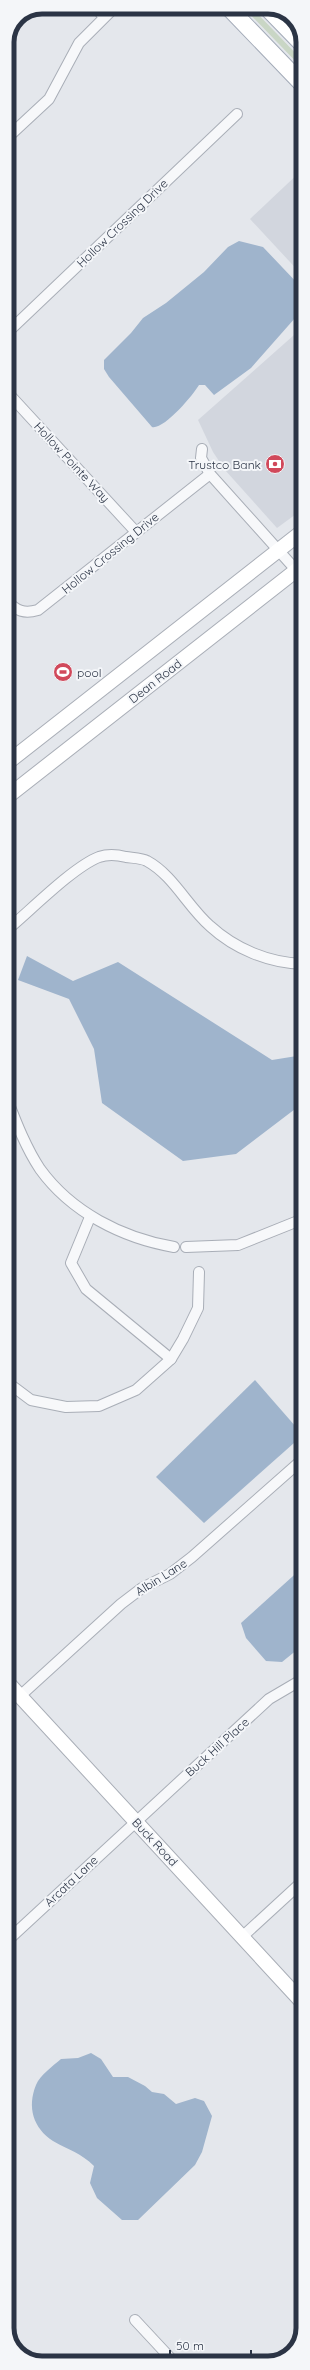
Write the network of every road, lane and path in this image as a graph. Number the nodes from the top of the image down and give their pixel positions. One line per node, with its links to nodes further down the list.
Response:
1 (101, 14): 5 (street)
2 (107, 14): 5 (street)
3 (235, 14): 7 (main road)
4 (273, 14): 6 (main road)
5 (104, 17): 9 (street)
6 (295, 37)
7 (296, 78)
8 (237, 114): 10 (street, Hollow Crossing Drive)
9 (14, 132)
10 (14, 326)
11 (14, 400): 14 (street, Hollow Pointe Way)
12 (202, 449): 13 (street)
13 (210, 474): 14 (street, Hollow Crossing Drive); 16 (street)
14 (136, 532): 19 (street, Hollow Crossing Drive)
15 (296, 537): 16 (main road)
16 (278, 551): 17 (street); 20 (main road)
17 (296, 566)
18 (296, 570): 21 (main road, Dean Road)
19 (14, 608)
20 (14, 758)
21 (14, 792)
22 (14, 924): 23 (street)
23 (296, 964)
24 (14, 1129): 25 (street)
25 (90, 1217): 27 (street); 30 (street)
26 (296, 1222): 28 (street)
27 (174, 1247)
28 (186, 1247)
29 (199, 1272): 30 (street)
30 (171, 1359): 31 (street)
31 (14, 1387)
32 (296, 1465): 35 (street, Albin Lane)
33 (296, 1683): 36 (street, Buck Hill Place)
34 (14, 1690): 35 (main road, Buck Road)
35 (20, 1696): 36 (main road, Buck Road)
36 (136, 1821): 38 (street, Arcata Lane); 39 (main road, Buck Road)
37 (296, 1887): 39 (street)
38 (14, 1934)
39 (242, 1937): 40 (main road, Buck Road)
40 (296, 1995)
41 (135, 2320): 42 (street)
42 (168, 2356)

